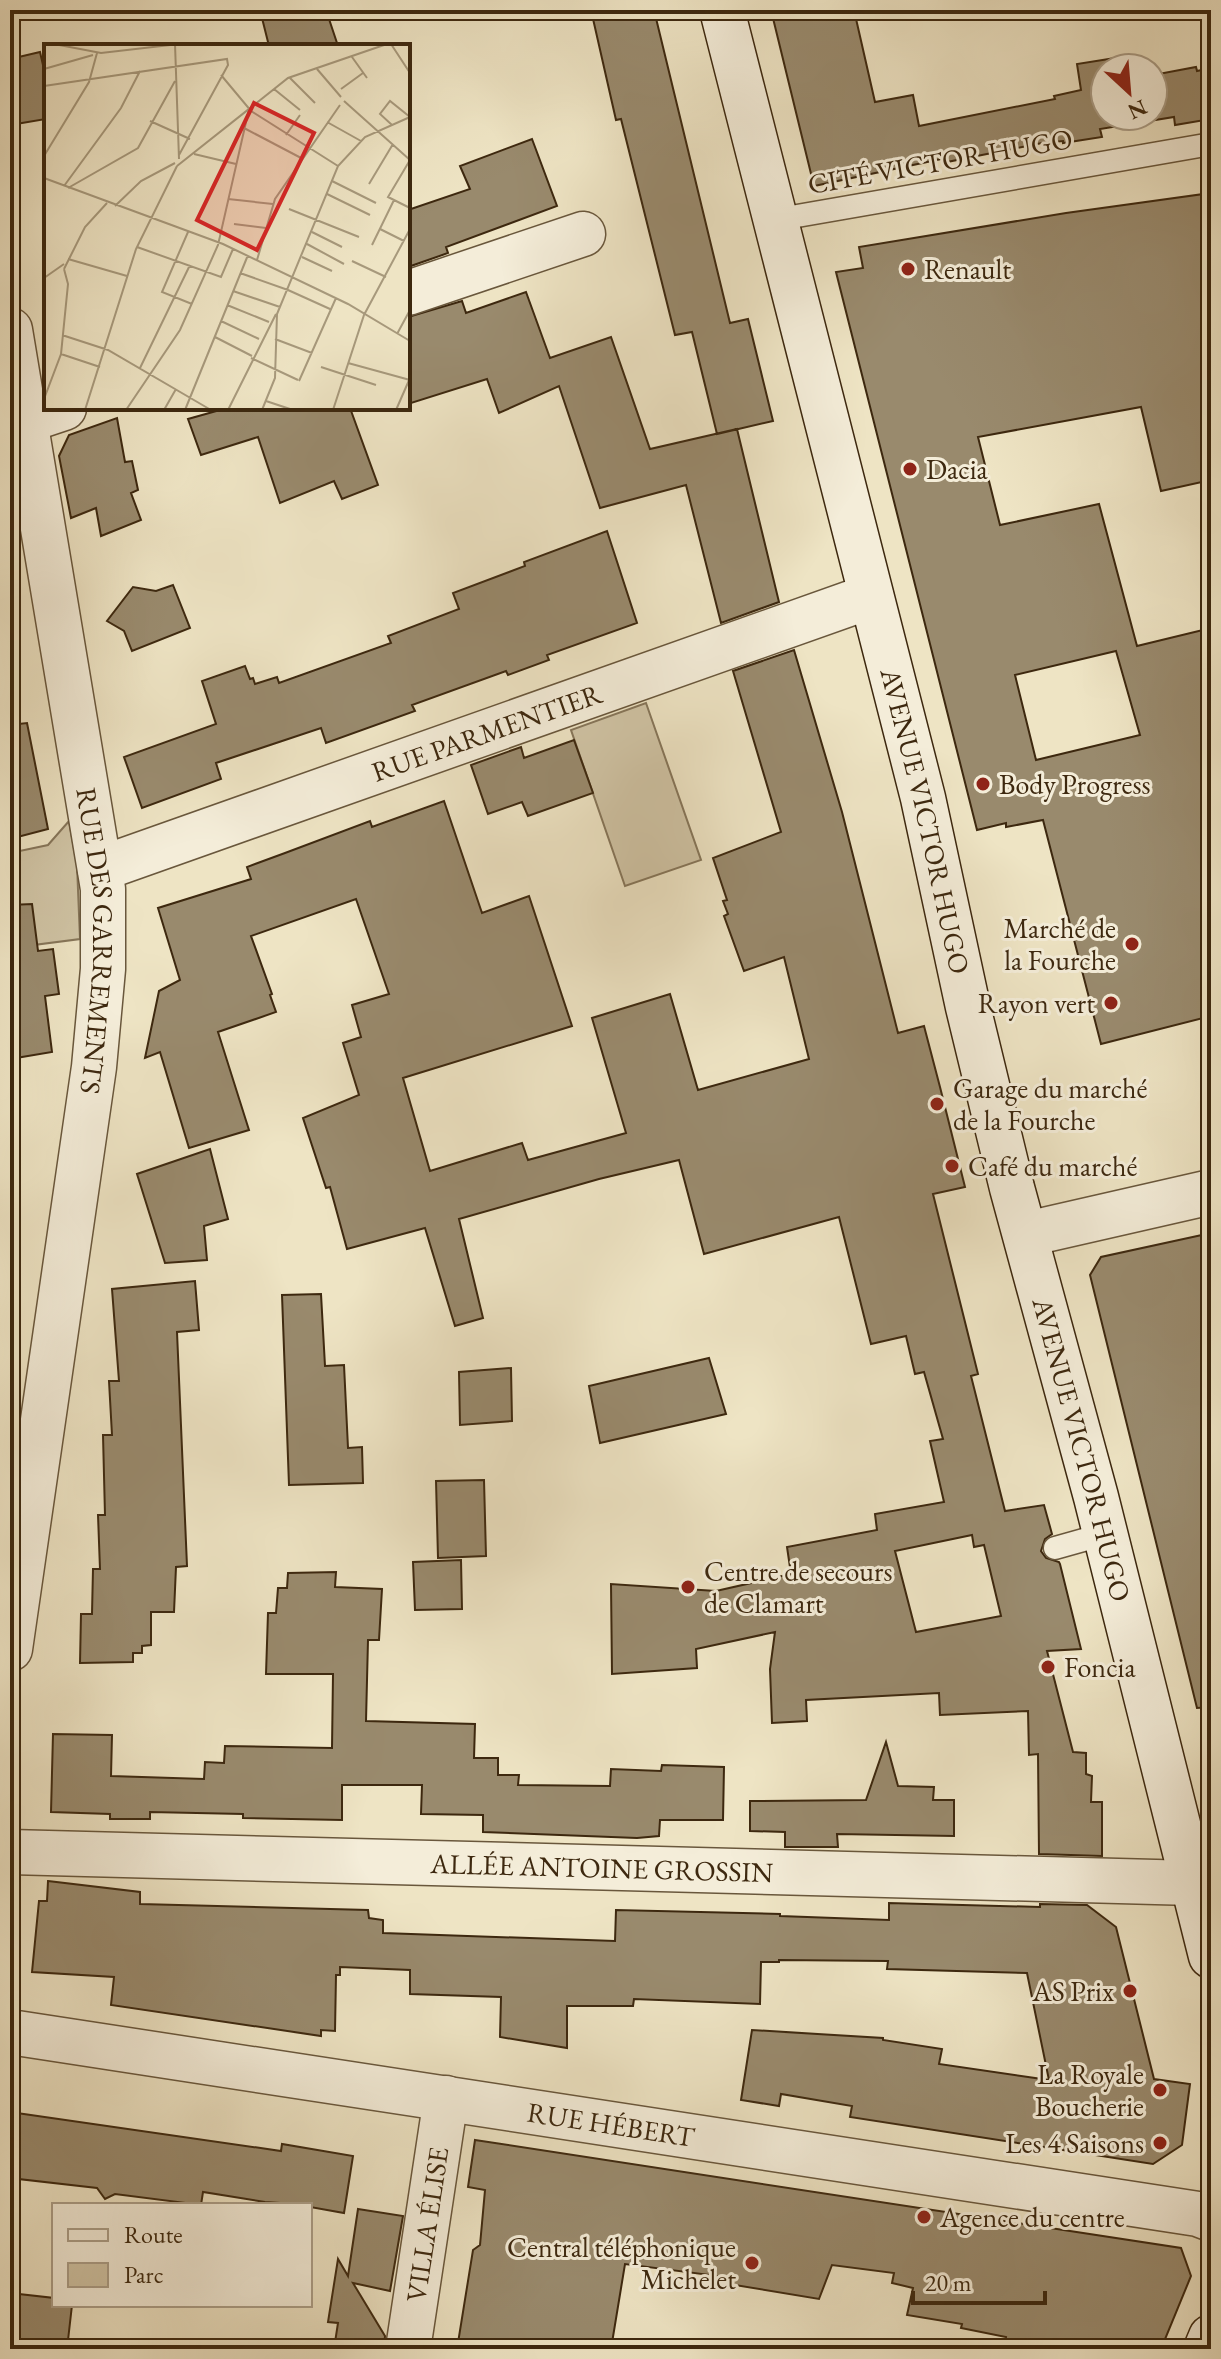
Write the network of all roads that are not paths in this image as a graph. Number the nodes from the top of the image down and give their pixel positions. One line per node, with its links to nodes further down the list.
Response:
1 (722, 10): 3 (street, AVENUE VICTOR HUGO)
2 (1211, 144): 3 (lane, CITÉ VICTOR HUGO)
3 (774, 220): 8 (street, AVENUE VICTOR HUGO)
4 (583, 234): 5 (street)
5 (410, 292)
6 (10, 330): 7 (street, RUE DES GARREMENTS)
7 (45, 415): 9 (street, RUE DES GARREMENTS)
8 (871, 596): 9 (street, RUE PARMENTIER); 11 (street, AVENUE VICTOR HUGO)
9 (100, 869): 14 (street, RUE DES GARREMENTS)
10 (1211, 1192): 11 (street)
11 (1027, 1234): 12 (street, AVENUE VICTOR HUGO)
12 (1105, 1534): 13 (lane); 16 (street, AVENUE VICTOR HUGO)
13 (1055, 1548)
14 (10, 1649)
15 (10, 1852): 16 (street, ALLÉE ANTOINE GROSSIN)
16 (1193, 1883): 17 (street, AVENUE VICTOR HUGO)
17 (1211, 1956)
18 (10, 2032): 19 (street, RUE HÉBERT)
19 (446, 2098): 20 (street, RUE HÉBERT); 22 (street, VILLA ÉLISE)
20 (1211, 2219)
21 (1211, 2337): 23 (street)
22 (408, 2349)
23 (1206, 2349)

